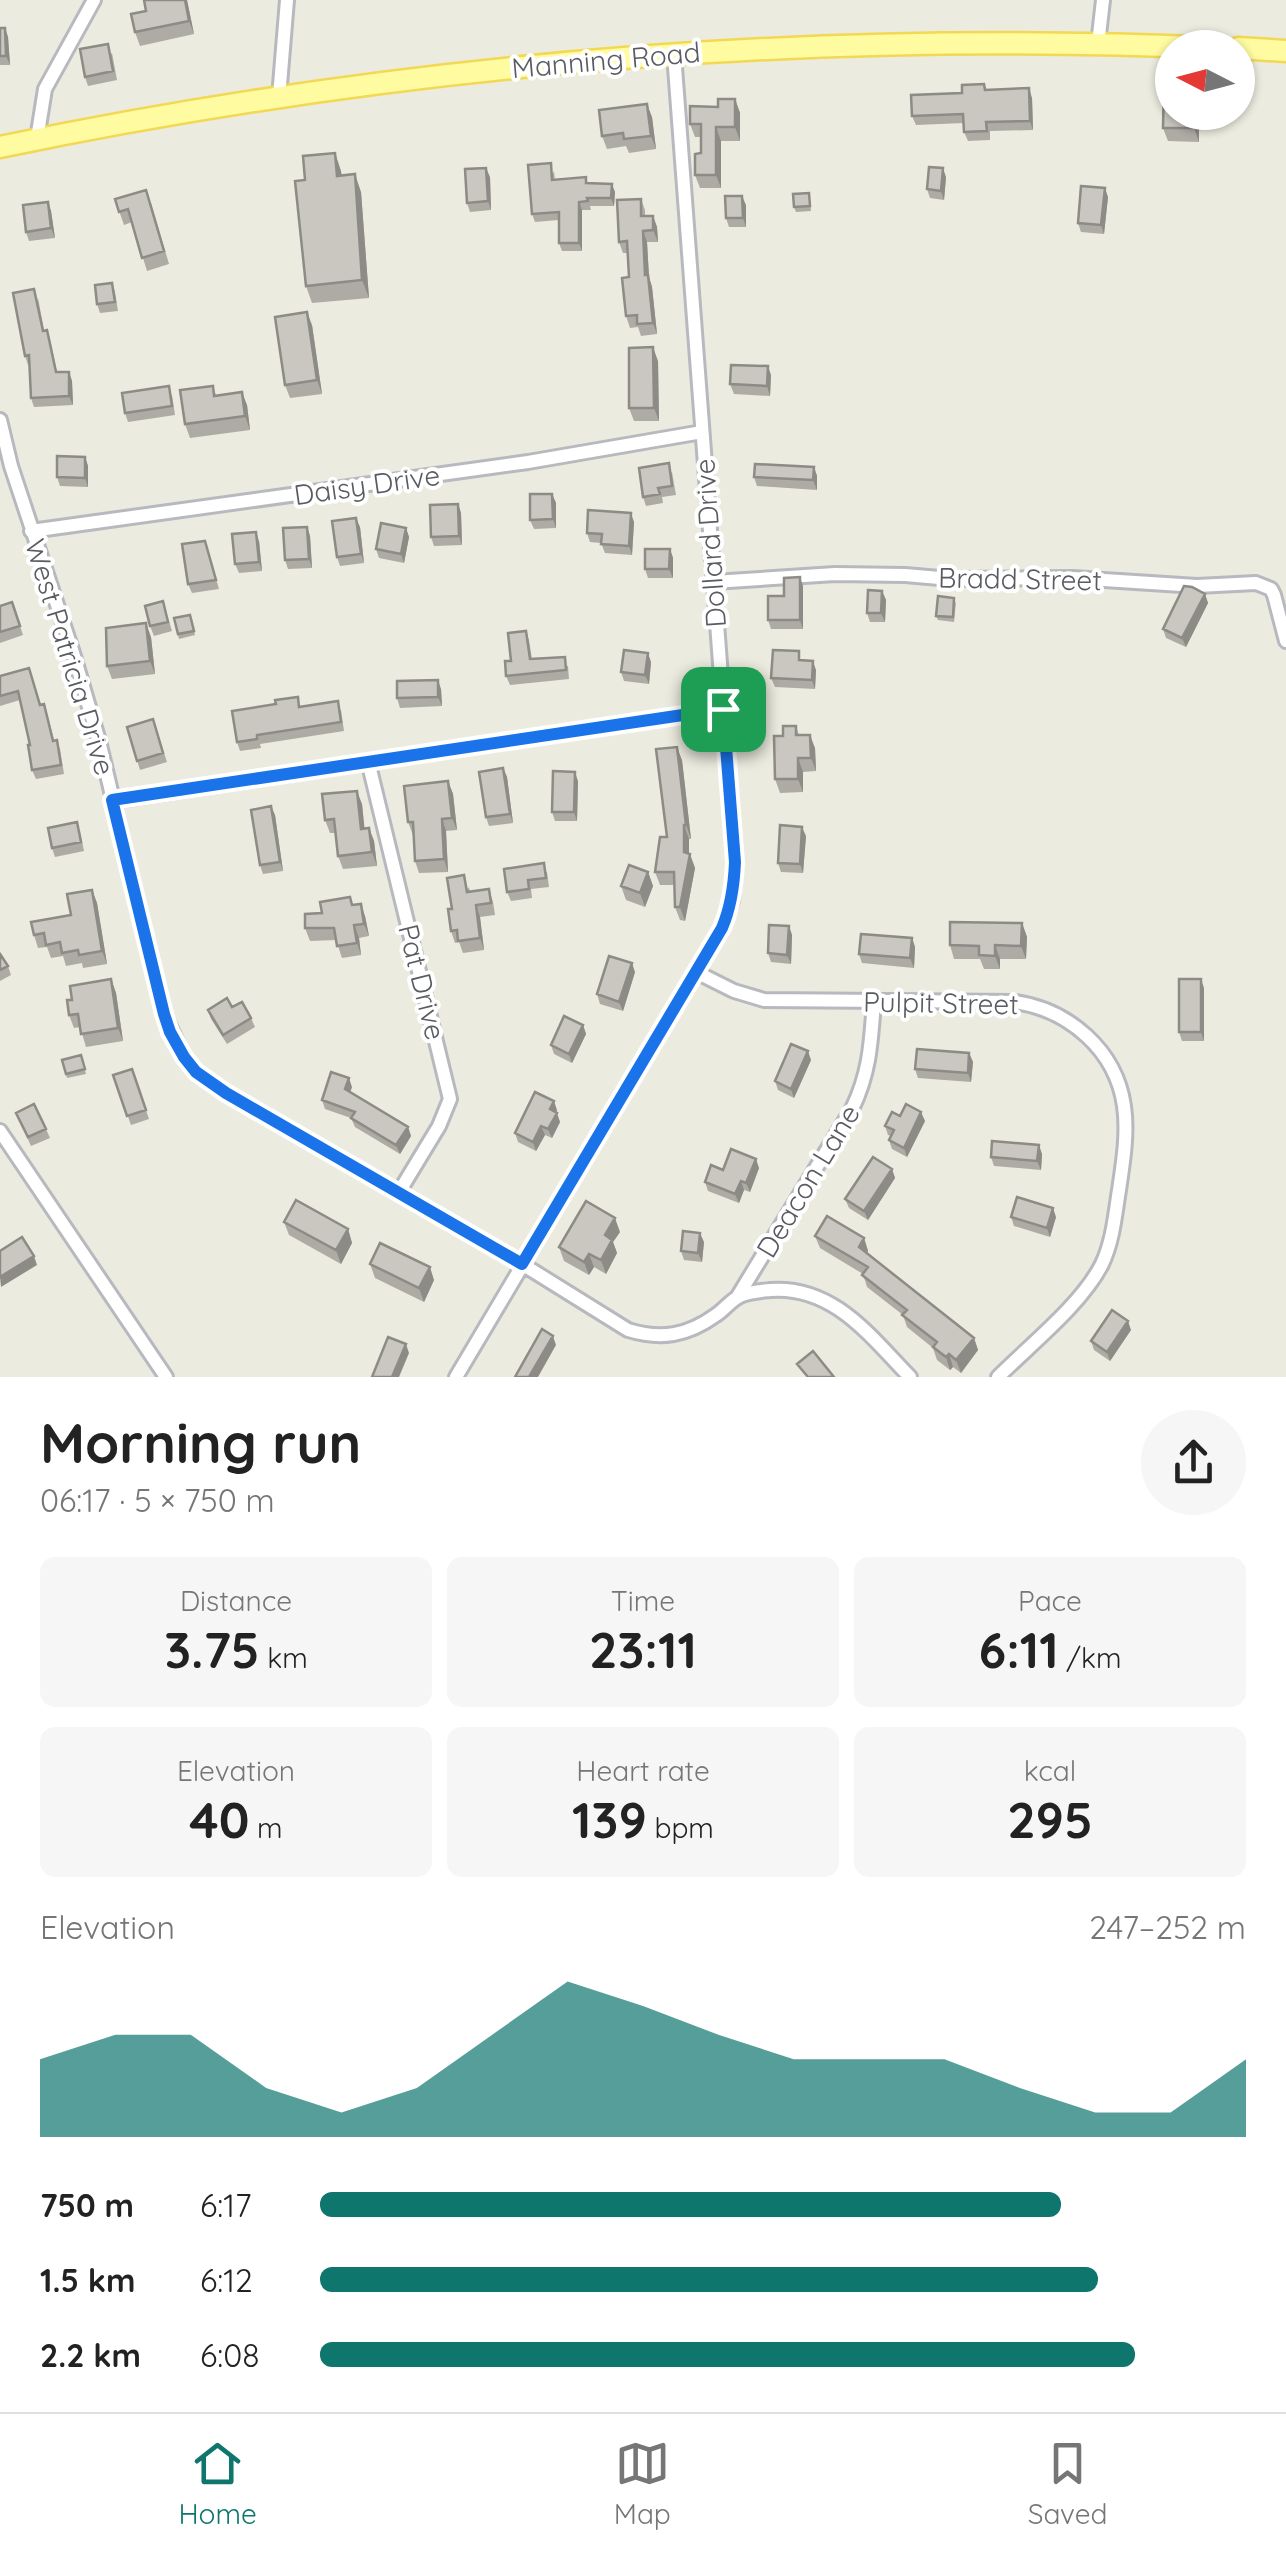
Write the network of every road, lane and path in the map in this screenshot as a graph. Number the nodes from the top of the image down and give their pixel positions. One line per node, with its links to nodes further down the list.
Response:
1 (94, 0): 10 (street)
2 (287, 0): 9 (street)
3 (1103, 0): 4 (street)
4 (1098, 44): 5 (main road, Manning Road); 8 (main road, Manning Road)
5 (1155, 46)
6 (1255, 49): 7 (main road)
7 (1286, 51)
8 (674, 54): 9 (main road, Manning Road); 13 (street, Dollard Drive)
9 (279, 97): 10 (main road, Manning Road)
10 (37, 140): 11 (main road, Manning Road)
11 (0, 147)
12 (0, 420): 14 (street, West Patricia Drive)
13 (702, 432): 14 (street, Daisy Drive); 15 (street, Dollard Drive)
14 (31, 531): 19 (street, West Patricia Drive)
15 (713, 582): 16 (street, Bradd Street); 17 (street, Dollard Drive)
16 (1286, 641)
17 (723, 709): 18 (street); 20 (street, Dollard Drive)
18 (368, 761): 19 (street); 23 (street, Pat Drive)
19 (112, 800): 23 (street, West Patricia Drive)
20 (696, 972): 21 (street, Pulpit Street); 24 (street, Dollard Drive)
21 (874, 1002): 25 (street, Deacon Lane); 29 (street, Pulpit Street)
22 (0, 1131): 26 (street)
23 (399, 1192): 24 (street, West Patricia Drive)
24 (522, 1264): 25 (street, West Patricia Drive); 27 (street, Dollard Drive)
25 (738, 1296): 28 (street, West Patricia Drive)
26 (166, 1377)
27 (456, 1377)
28 (910, 1377)
29 (998, 1377)

